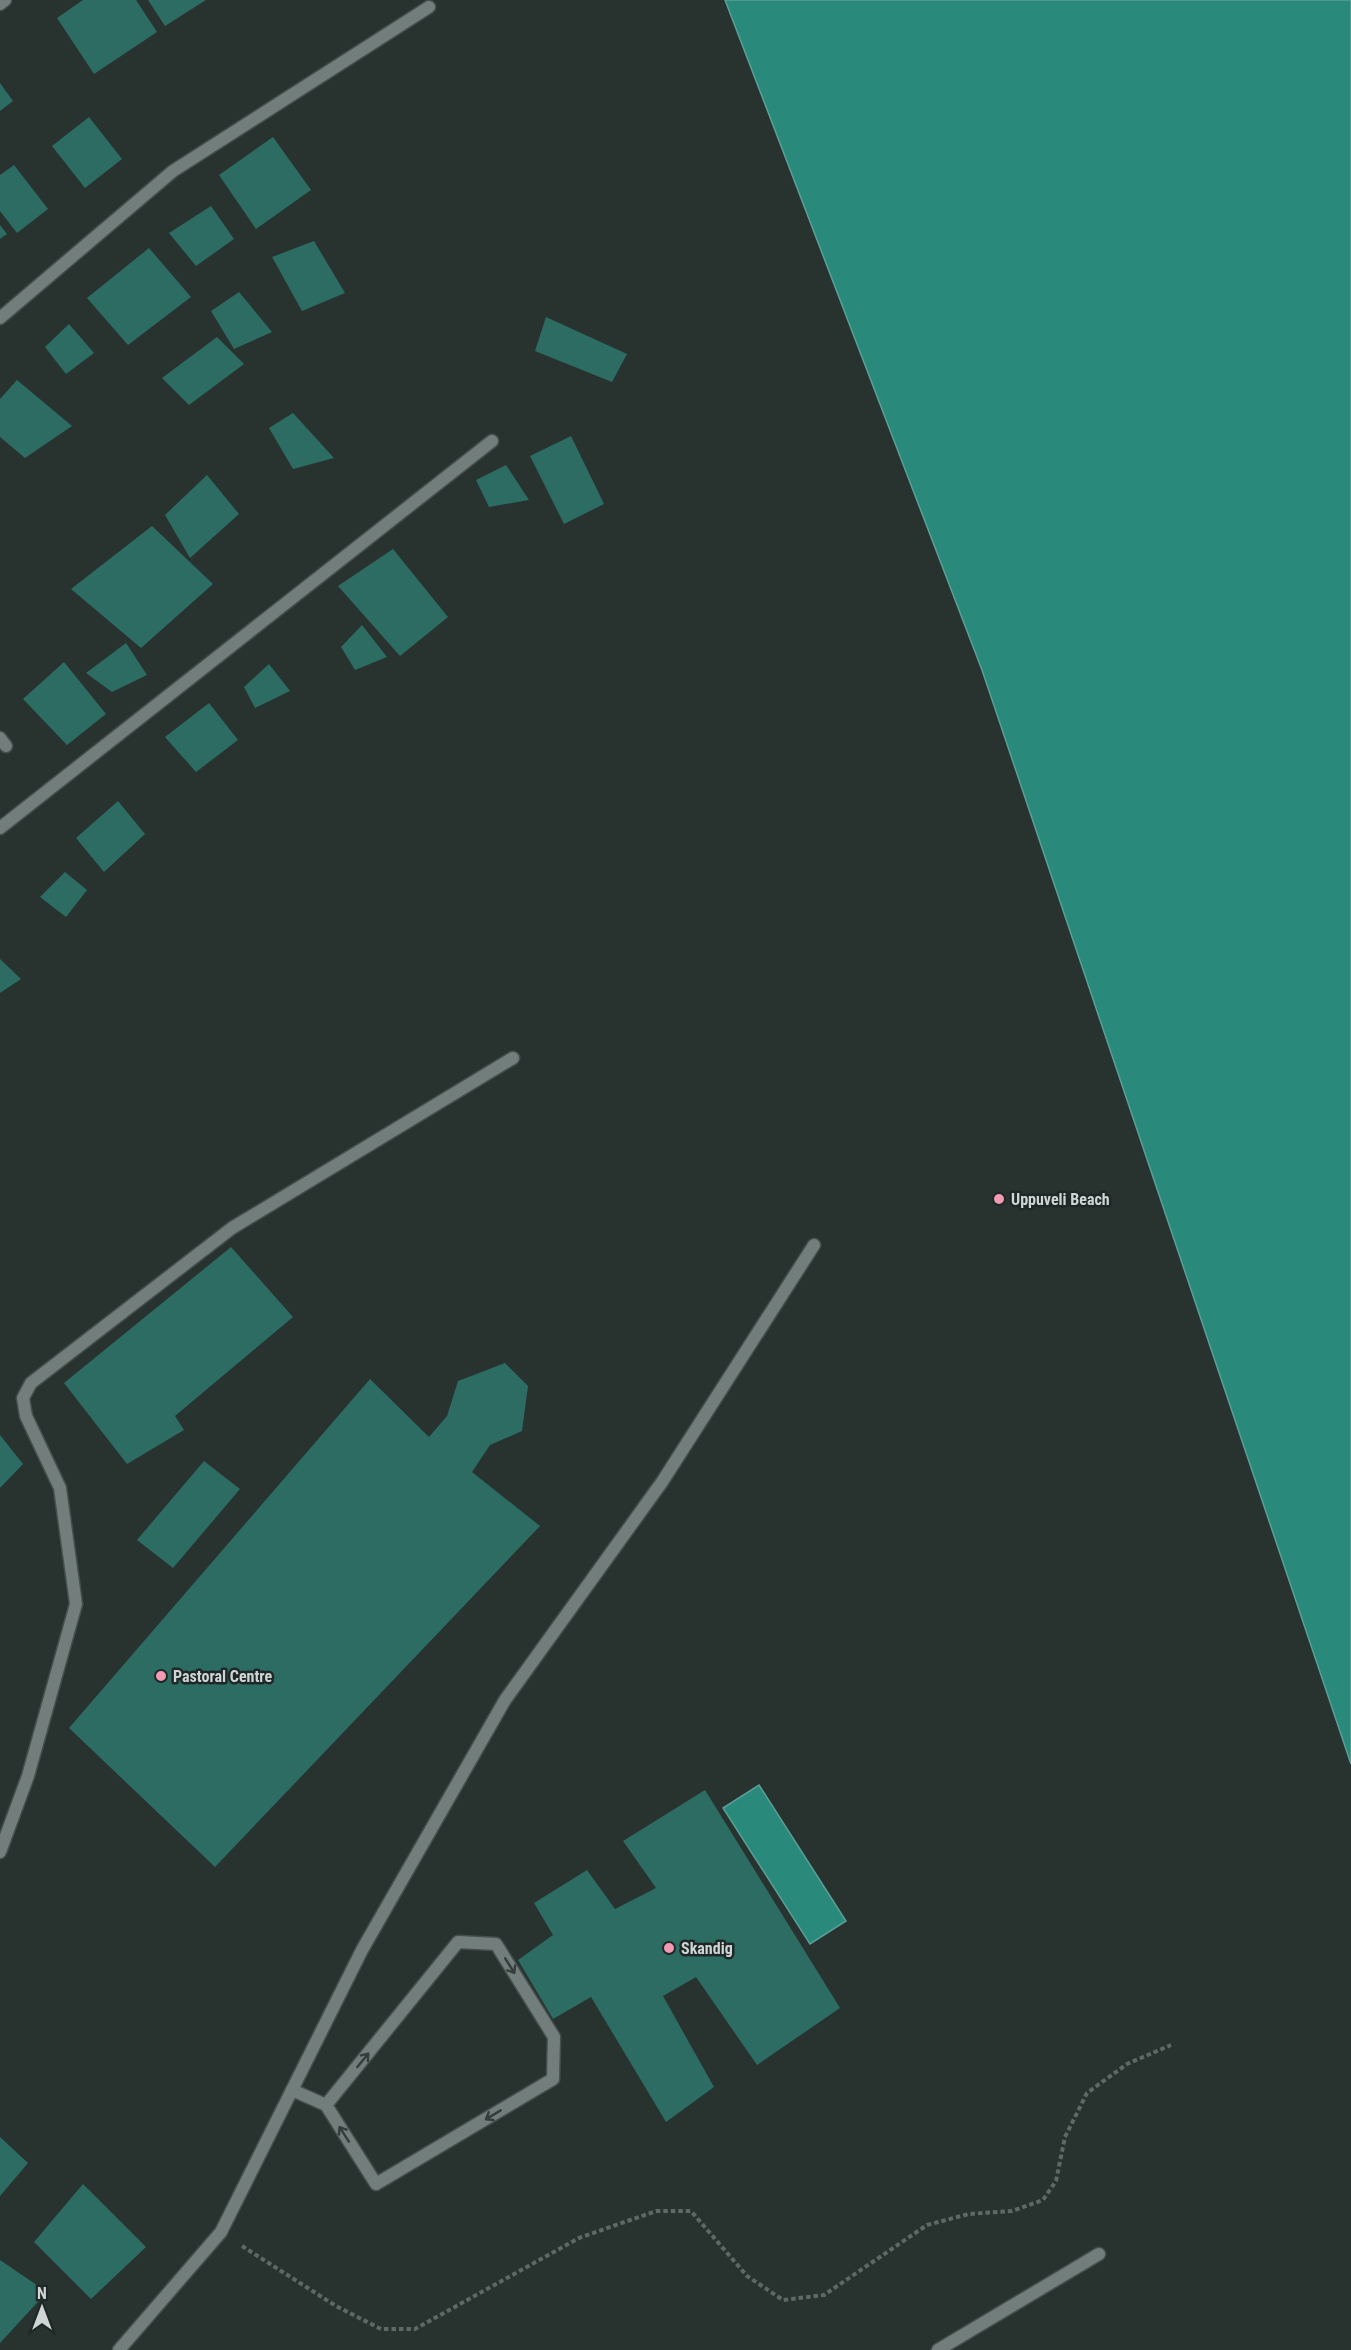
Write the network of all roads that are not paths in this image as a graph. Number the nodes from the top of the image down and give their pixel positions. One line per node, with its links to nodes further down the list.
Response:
1 (5, 0): 2 (street)
2 (0, 4)
3 (429, 7): 4 (street)
4 (0, 318)
5 (492, 441): 6 (street)
6 (0, 828)
7 (513, 1058): 9 (street)
8 (814, 1245): 10 (street)
9 (0, 1852)
10 (292, 2090): 11 (street); 13 (street)
11 (326, 2105): 11 (street, one-way to 11)
12 (1099, 2254): 14 (street)
13 (118, 2350)
14 (938, 2350)

